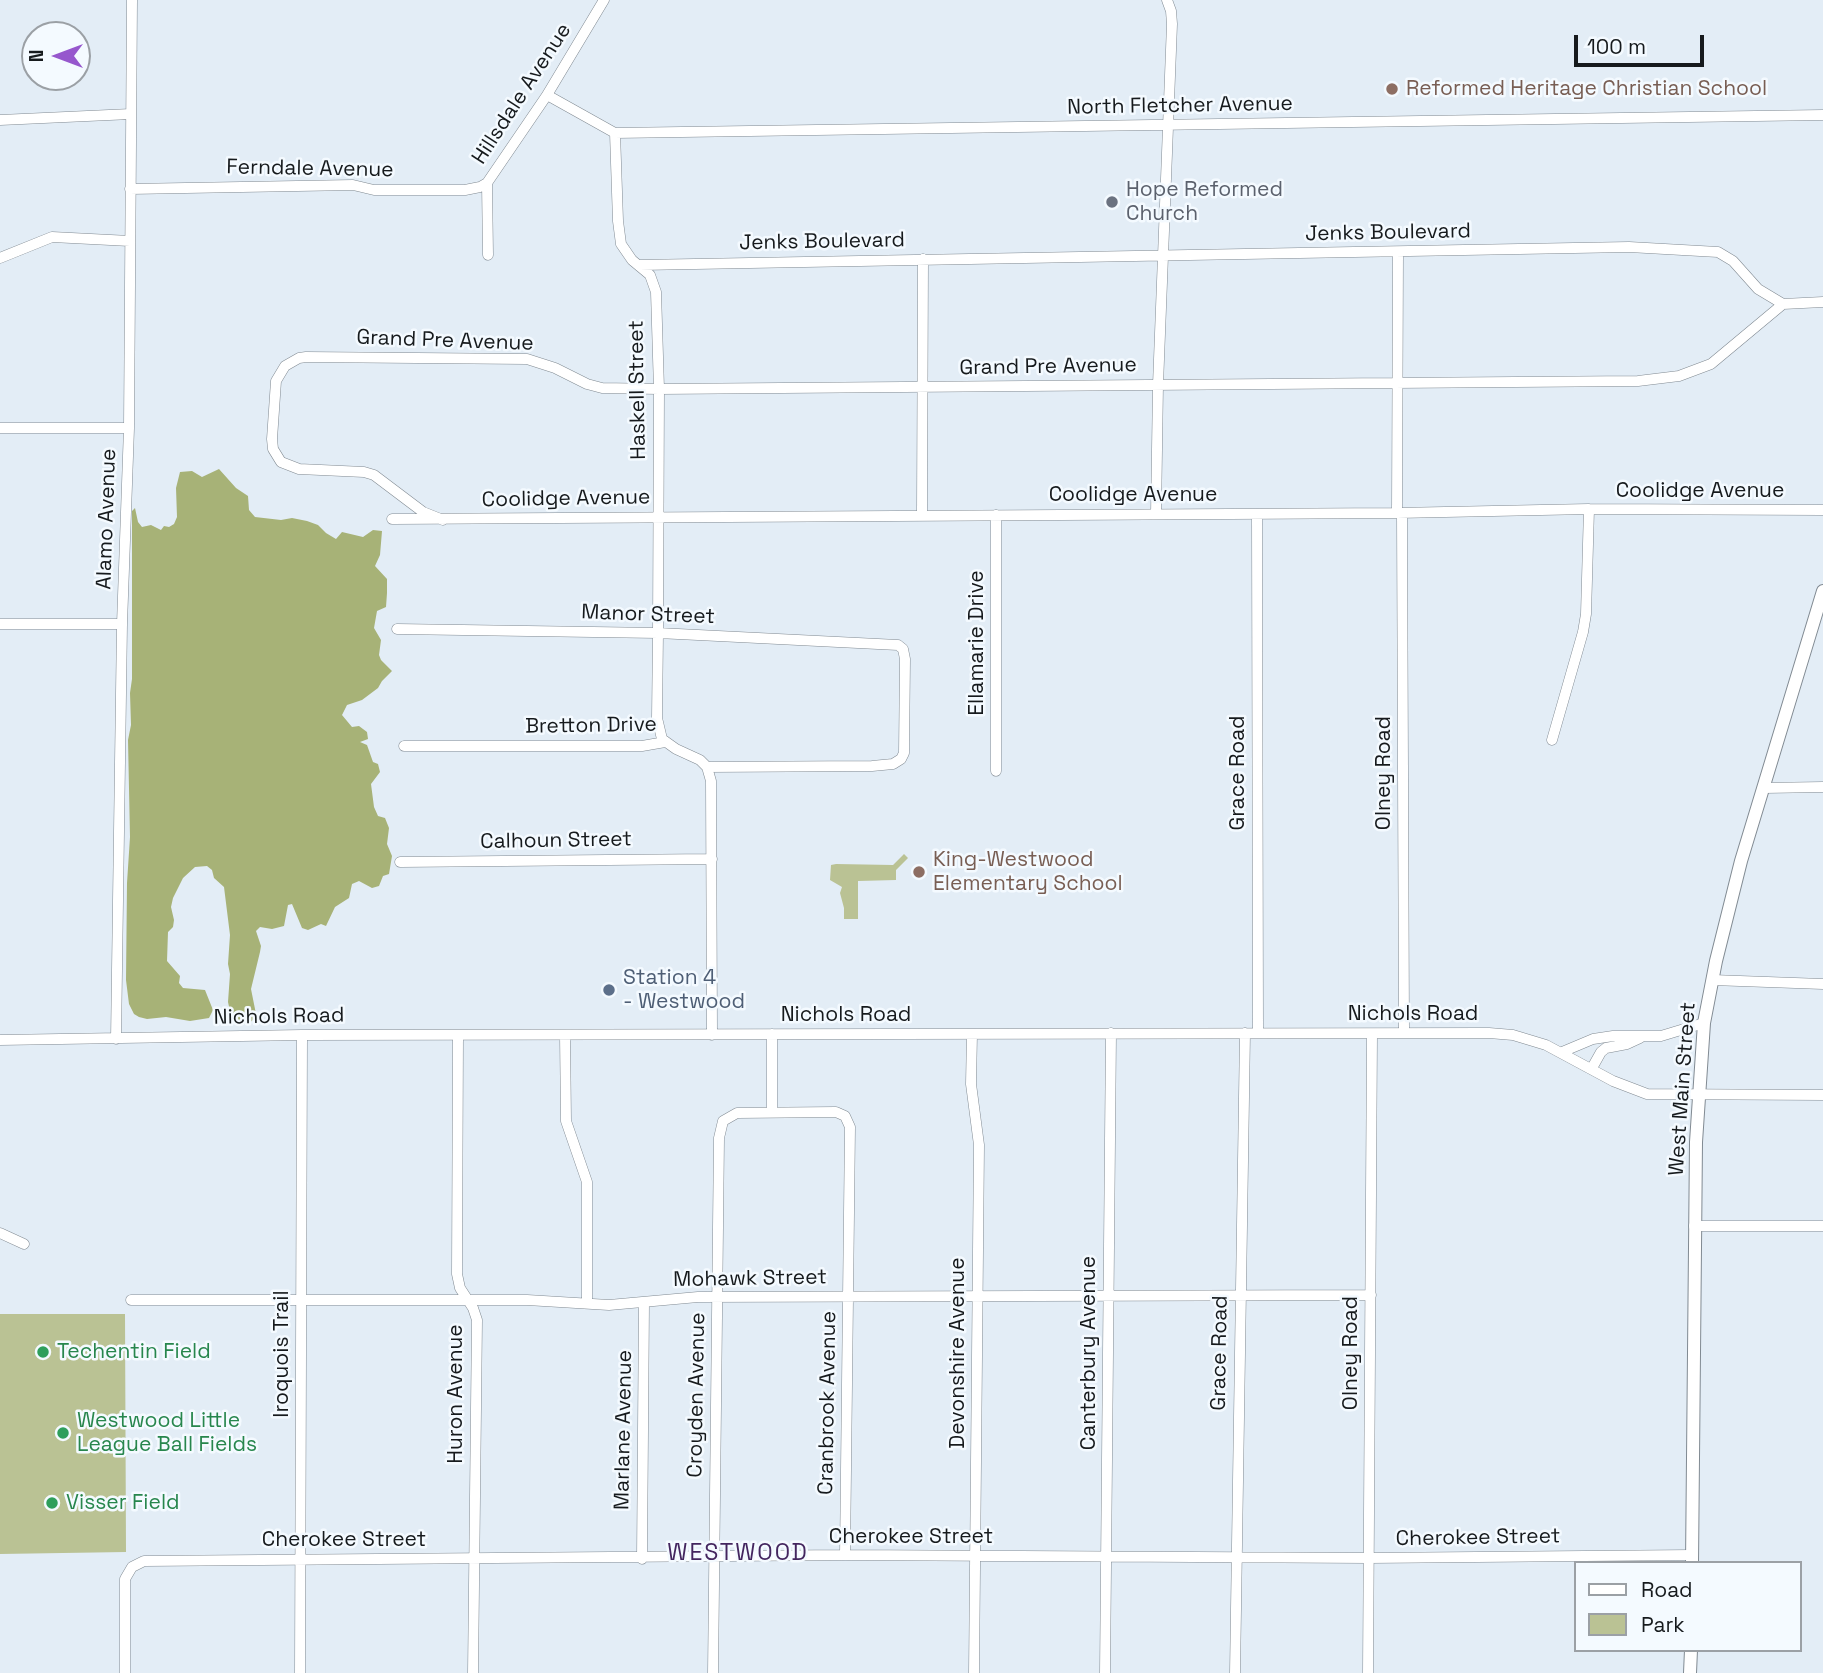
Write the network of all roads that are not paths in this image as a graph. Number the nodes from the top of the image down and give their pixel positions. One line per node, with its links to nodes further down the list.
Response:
1 (132, 0): 5 (street, Alamo Avenue)
2 (604, 0): 4 (street, Hillsdale Avenue)
3 (1167, 0): 8 (street)
4 (547, 95): 9 (street, North Fletcher Avenue); 10 (street, Hillsdale Avenue)
5 (131, 114): 7 (street); 11 (street, Alamo Avenue)
6 (1823, 115): 8 (street, North Fletcher Avenue)
7 (0, 120)
8 (1168, 126): 9 (street, North Fletcher Avenue); 15 (street)
9 (615, 133): 18 (street, Haskell Street)
10 (487, 183): 11 (street, Ferndale Avenue); 14 (street, Hillsdale Avenue)
11 (130, 188): 12 (street, Alamo Avenue)
12 (130, 241): 16 (street); 26 (street, Alamo Avenue)
13 (1398, 252): 15 (street, Jenks Boulevard); 20 (street, Jenks Boulevard); 21 (street, Olney Road)
14 (488, 255)
15 (1163, 257): 17 (street, Jenks Boulevard); 22 (street)
16 (0, 258)
17 (923, 259): 18 (street, Jenks Boulevard); 23 (street)
18 (640, 265): 24 (street, Haskell Street)
19 (1823, 302): 20 (street)
20 (1783, 304): 21 (street, Grand Pre Avenue)
21 (1399, 383): 22 (street, Grand Pre Avenue); 29 (street, Olney Road)
22 (1158, 385): 23 (street, Grand Pre Avenue); 31 (street)
23 (922, 388): 24 (street, Grand Pre Avenue); 30 (street)
24 (659, 389): 34 (street, Haskell Street); 36 (street, Grand Pre Avenue)
25 (0, 428): 26 (street)
26 (129, 428): 39 (street, Alamo Avenue)
27 (1589, 509): 28 (street, Coolidge Avenue); 29 (street, Coolidge Avenue); 42 (street)
28 (1823, 510)
29 (1399, 513): 32 (street, Coolidge Avenue); 57 (street, Olney Road)
30 (922, 514): 33 (street, Coolidge Avenue); 34 (street, Coolidge Avenue)
31 (1156, 514): 32 (street, Coolidge Avenue); 33 (street, Coolidge Avenue)
32 (1257, 514): 56 (street, Grace Road)
33 (996, 515): 46 (street, Ellamarie Drive)
34 (658, 518): 36 (street, Coolidge Avenue); 41 (street, Haskell Street)
35 (392, 519): 36 (street, Coolidge Avenue)
36 (443, 520)
37 (1822, 596): 48 (main road, West Main Street)
38 (0, 624): 39 (street)
39 (122, 624): 66 (street, Alamo Avenue)
40 (397, 629): 41 (street, Manor Street)
41 (658, 634): 43 (street, Haskell Street); 45 (street, Manor Street)
42 (1552, 740)
43 (665, 742): 44 (street, Bretton Drive); 45 (street, Bretton Drive)
44 (404, 746)
45 (707, 767): 49 (street)
46 (996, 771)
47 (1823, 787): 48 (street)
48 (1764, 788): 51 (main road, West Main Street)
49 (712, 859): 50 (street, Calhoun Street); 63 (street)
50 (400, 862)
51 (1713, 980): 52 (street); 53 (main road, West Main Street)
52 (1823, 984)
53 (1704, 1023): 65 (street); 70 (main road, West Main Street)
54 (1245, 1032): 55 (street, Nichols Road); 56 (street, Nichols Road); 79 (street, Grace Road)
55 (1111, 1033): 59 (street, Nichols Road); 82 (street, Canterbury Avenue)
56 (1258, 1033): 60 (street, Nichols Road)
57 (1404, 1033): 60 (street, Nichols Road); 68 (street, Nichols Road)
58 (772, 1034): 59 (street, Nichols Road); 63 (street, Nichols Road); 72 (street)
59 (972, 1034): 78 (street, Devonshire Avenue)
60 (1372, 1034): 77 (street, Olney Road)
61 (302, 1035): 64 (street, Nichols Road); 66 (street, Nichols Road); 83 (street, Iroquois Trail)
62 (565, 1035): 63 (street, Nichols Road); 64 (street, Nichols Road); 87 (street)
63 (712, 1035)
64 (458, 1036): 85 (street, Huron Avenue)
65 (1640, 1037): 68 (street); 69 (street)
66 (116, 1039): 67 (street, Nichols Road)
67 (0, 1040)
68 (1562, 1052): 69 (street, Nichols Road)
69 (1592, 1068): 70 (street, Nichols Road)
70 (1698, 1094): 71 (street, Nichols Road); 73 (main road, West Main Street)
71 (1823, 1095)
72 (772, 1112): 80 (street, Croyden Avenue); 81 (street, Cranbrook Avenue)
73 (1694, 1226): 74 (street); 96 (main road, West Main Street)
74 (1823, 1226)
75 (0, 1233): 76 (street)
76 (24, 1244)
77 (1371, 1295): 79 (street, Mohawk Street); 93 (street, Olney Road)
78 (977, 1296): 81 (street, Mohawk Street); 82 (street, Mohawk Street); 89 (street, Devonshire Avenue)
79 (1240, 1296): 82 (street, Mohawk Street); 91 (street, Grace Road)
80 (719, 1297): 81 (street, Mohawk Street); 86 (street, Mohawk Street); 92 (street, Croyden Avenue)
81 (849, 1297): 88 (street, Cranbrook Avenue)
82 (1108, 1297): 90 (street, Canterbury Avenue)
83 (302, 1299): 84 (street, Mohawk Street); 85 (street, Mohawk Street); 97 (street, Iroquois Trail)
84 (131, 1300)
85 (468, 1301): 87 (street, Mohawk Street); 94 (street, Huron Avenue)
86 (644, 1302): 87 (street, Mohawk Street); 95 (street, Marlane Avenue)
87 (587, 1303)
88 (845, 1555): 89 (street, Cherokee Street); 92 (street, Cherokee Street)
89 (977, 1556): 90 (street, Cherokee Street); 103 (street, Devonshire Avenue)
90 (1107, 1556): 91 (street, Cherokee Street); 104 (street, Canterbury Avenue)
91 (1237, 1556): 93 (street, Cherokee Street); 105 (street, Grace Road)
92 (713, 1558): 95 (street, Cherokee Street); 102 (street, Croyden Avenue)
93 (1368, 1558): 96 (street, Cherokee Street); 106 (street, Olney Road)
94 (473, 1559): 95 (street, Cherokee Street); 97 (street, Cherokee Street); 101 (street, Huron Avenue)
95 (642, 1559)
96 (1692, 1559)
97 (300, 1560): 99 (street, Cherokee Street); 100 (street, Iroquois Trail)
98 (1690, 1652): 107 (main road)
99 (124, 1673)
100 (300, 1673)
101 (472, 1673)
102 (712, 1673)
103 (975, 1673)
104 (1105, 1673)
105 (1235, 1673)
106 (1368, 1673)
107 (1690, 1673)

